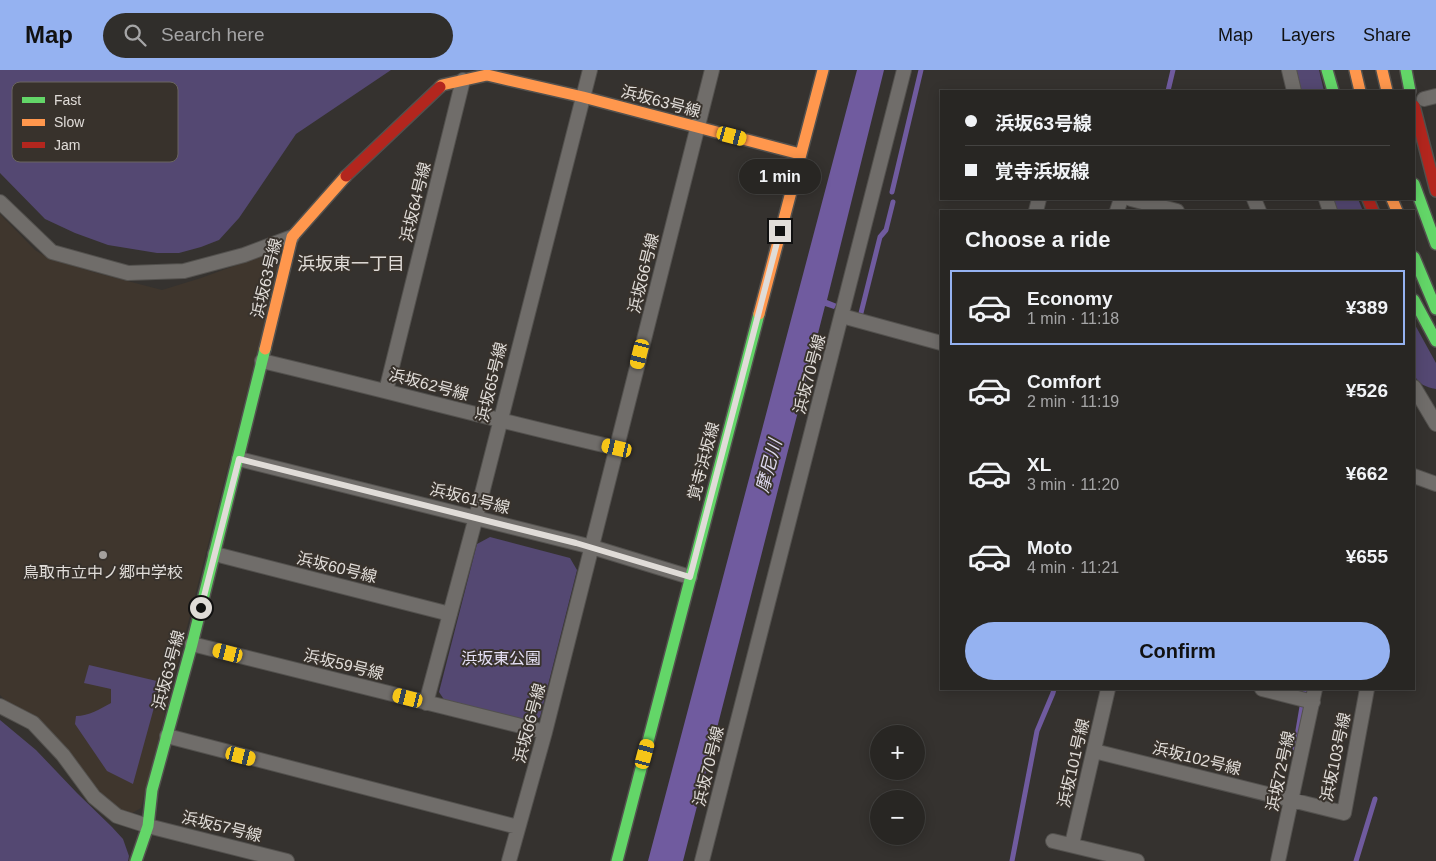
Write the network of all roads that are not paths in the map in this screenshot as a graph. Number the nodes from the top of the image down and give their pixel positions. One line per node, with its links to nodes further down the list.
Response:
1 (590, 70): 16 (street, 浜坂65号線)
2 (712, 70): 18 (street, 浜坂66号線)
3 (823, 70): 19 (main road, 覚寺浜坂線)
4 (904, 70): 30 (street, 浜坂70号線)
5 (1289, 70): 11 (street)
6 (1328, 70): 12 (main road)
7 (1355, 70): 13 (main road)
8 (1382, 70): 14 (main road)
9 (1406, 70): 15 (main road)
10 (463, 80): 16 (main road, 浜坂63号線); 25 (main road, 浜坂63号線); 35 (street, 浜坂64号線)
11 (1294, 90)
12 (1333, 90)
13 (1360, 90)
14 (1387, 90)
15 (1410, 90)
16 (583, 97): 18 (main road, 浜坂63号線); 37 (street, 浜坂65号線)
17 (1425, 100): 21 (main road)
18 (697, 127): 19 (main road, 浜坂63号線); 39 (street, 浜坂66号線)
19 (800, 154): 46 (main road, 覚寺浜坂線)
20 (1415, 187): 26 (main road)
21 (1436, 191)
22 (1135, 200): 24 (street)
23 (0, 202): 25 (street)
24 (1173, 210)
25 (292, 237): 33 (main road, 浜坂63号線)
26 (1436, 244)
27 (1415, 259): 29 (main road)
28 (1415, 302): 31 (main road)
29 (1436, 309)
30 (842, 316): 32 (street); 67 (street, 浜坂70号線)
31 (1436, 341)
32 (940, 343)
33 (262, 361): 35 (street, 浜坂62号線); 40 (main road, 浜坂63号線)
34 (1415, 388): 36 (street)
35 (386, 391): 37 (street, 浜坂62号線)
36 (1432, 408): 38 (street)
37 (499, 421): 39 (street, 浜坂62号線); 43 (street, 浜坂65号線)
38 (1436, 424)
39 (617, 448): 44 (street, 浜坂66号線)
40 (239, 459): 43 (street, 浜坂61号線); 45 (main road, 浜坂63号線)
41 (1415, 476): 42 (street)
42 (1436, 484)
43 (476, 517): 44 (street, 浜坂61号線); 47 (street, 浜坂65号線)
44 (592, 547): 46 (street, 浜坂61号線); 55 (street, 浜坂66号線)
45 (215, 554): 47 (street, 浜坂60号線); 48 (main road, 浜坂63号線)
46 (690, 577): 66 (main road, 覚寺浜坂線)
47 (450, 614): 53 (street, 浜坂65号線)
48 (192, 644): 53 (street, 浜坂59号線); 56 (main road, 浜坂63号線)
49 (1108, 690): 57 (street, 浜坂101号線)
50 (1271, 690): 52 (street)
51 (1367, 690): 58 (street, 浜坂103号線)
52 (1314, 695): 58 (street, 浜坂72号線)
53 (426, 703): 55 (street, 浜坂59号線)
54 (0, 706): 59 (street, 浜坂57号線)
55 (545, 732): 60 (street, 浜坂66号線)
56 (167, 736): 59 (main road, 浜坂63号線); 60 (street)
57 (1094, 751): 58 (street, 浜坂102号線); 62 (street, 浜坂101号線)
58 (1292, 800): 69 (street, 浜坂72号線)
59 (148, 826): 63 (main road, 浜坂63号線); 64 (street, 浜坂57号線)
60 (518, 827): 65 (street, 浜坂66号線)
61 (1053, 841): 62 (street)
62 (1072, 844): 68 (street)
63 (136, 861)
64 (287, 861)
65 (509, 861)
66 (617, 861)
67 (702, 861)
68 (1137, 861)
69 (1278, 861)

